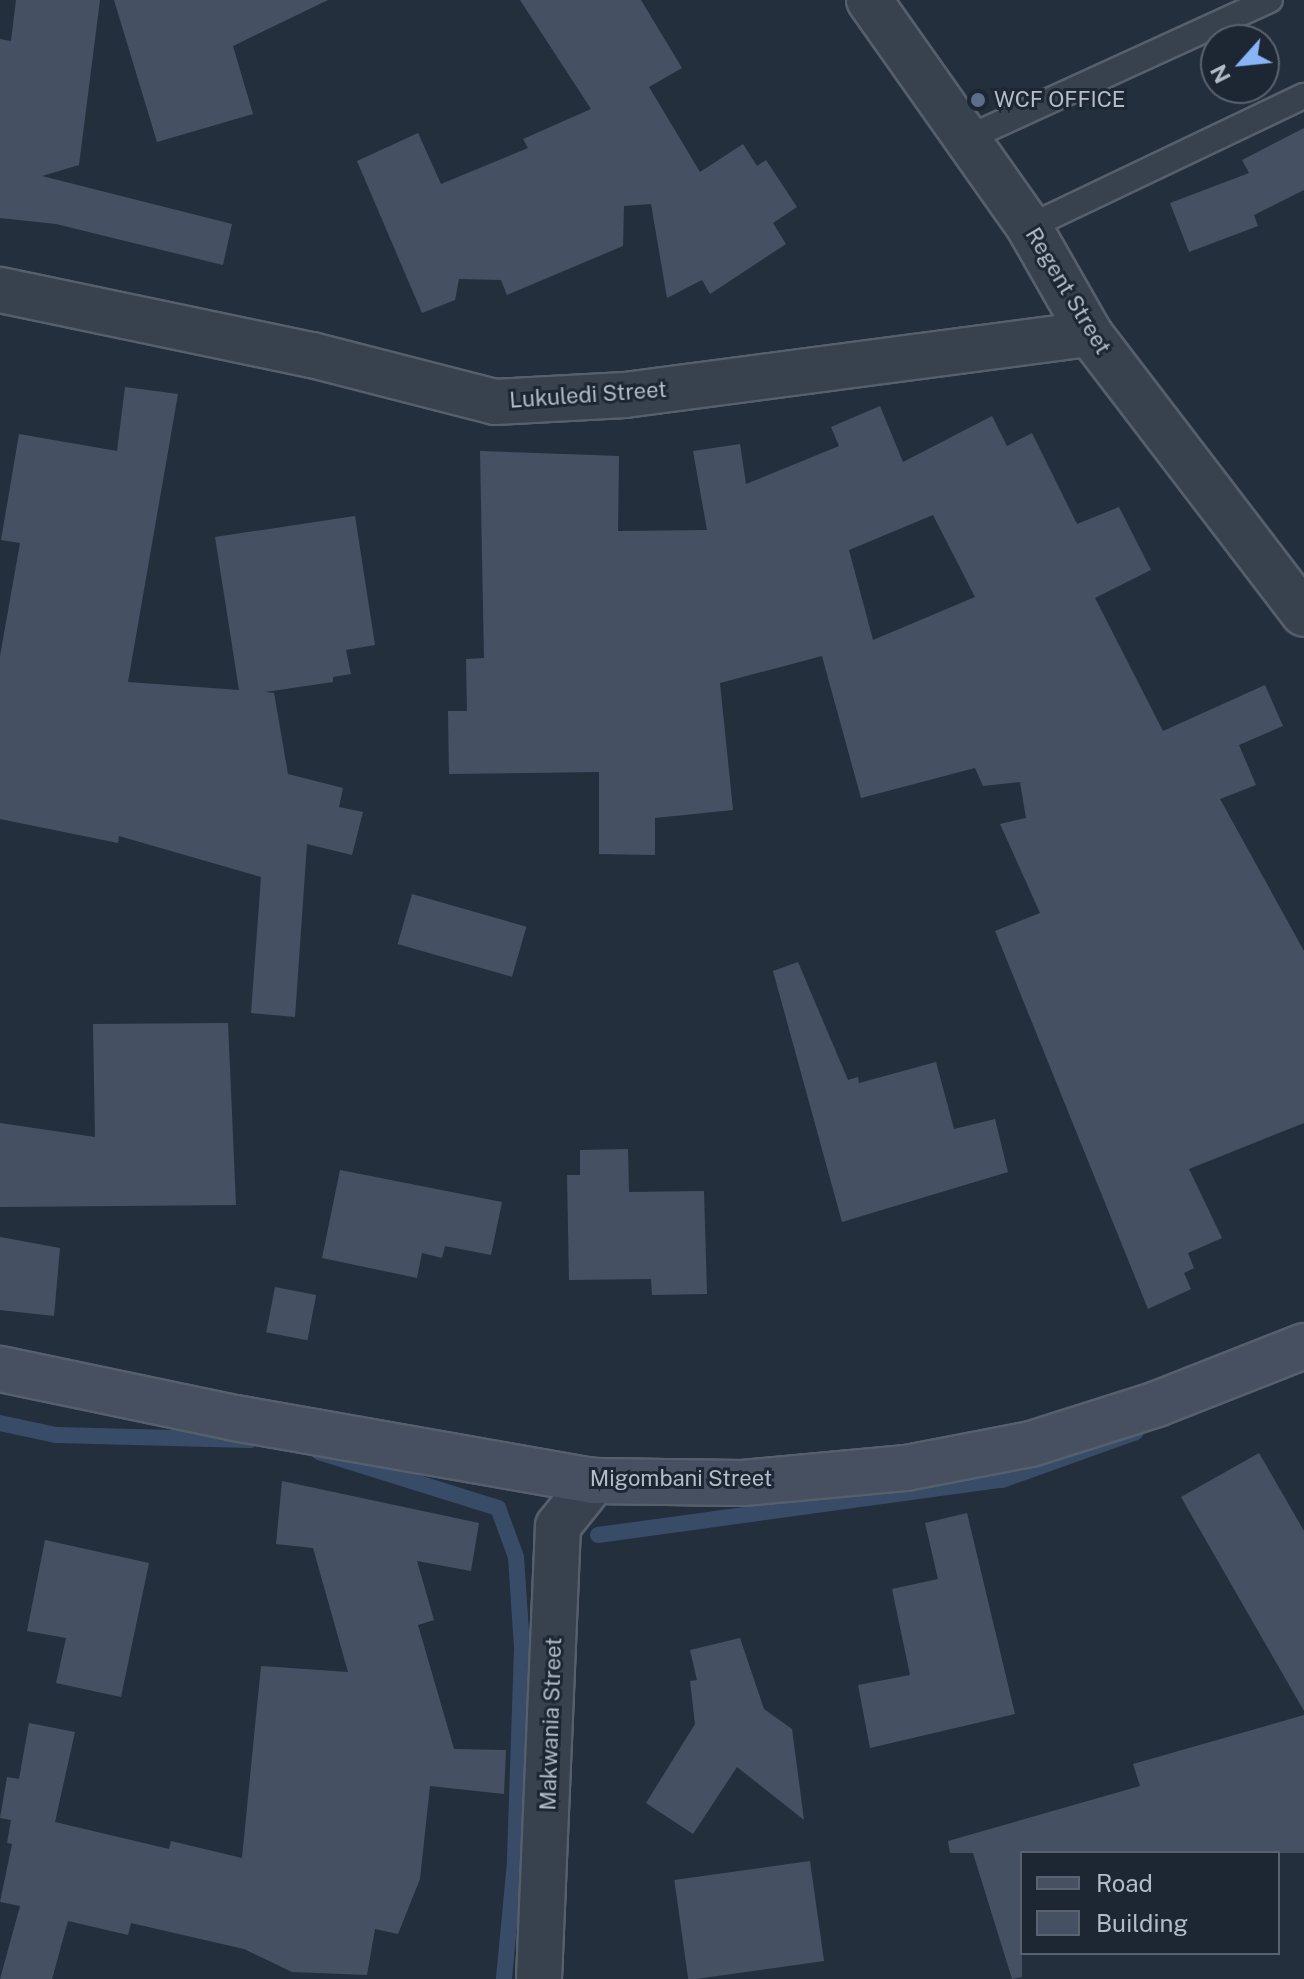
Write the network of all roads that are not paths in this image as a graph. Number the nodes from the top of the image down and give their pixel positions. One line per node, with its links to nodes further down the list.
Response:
1 (869, 0): 4 (street, Regent Street)
2 (1270, 0): 4 (lane)
3 (1304, 96): 5 (lane)
4 (968, 138): 5 (street, Regent Street)
5 (1029, 227): 7 (street, Regent Street)
6 (0, 290): 7 (street, Lukuledi Street)
7 (1090, 334): 8 (street, Regent Street)
8 (1304, 614)
9 (1304, 1346): 11 (main road, Migombani Street)
10 (0, 1369): 11 (main road, Migombani Street)
11 (594, 1481): 12 (street, Makwania Street)
12 (539, 1979)

